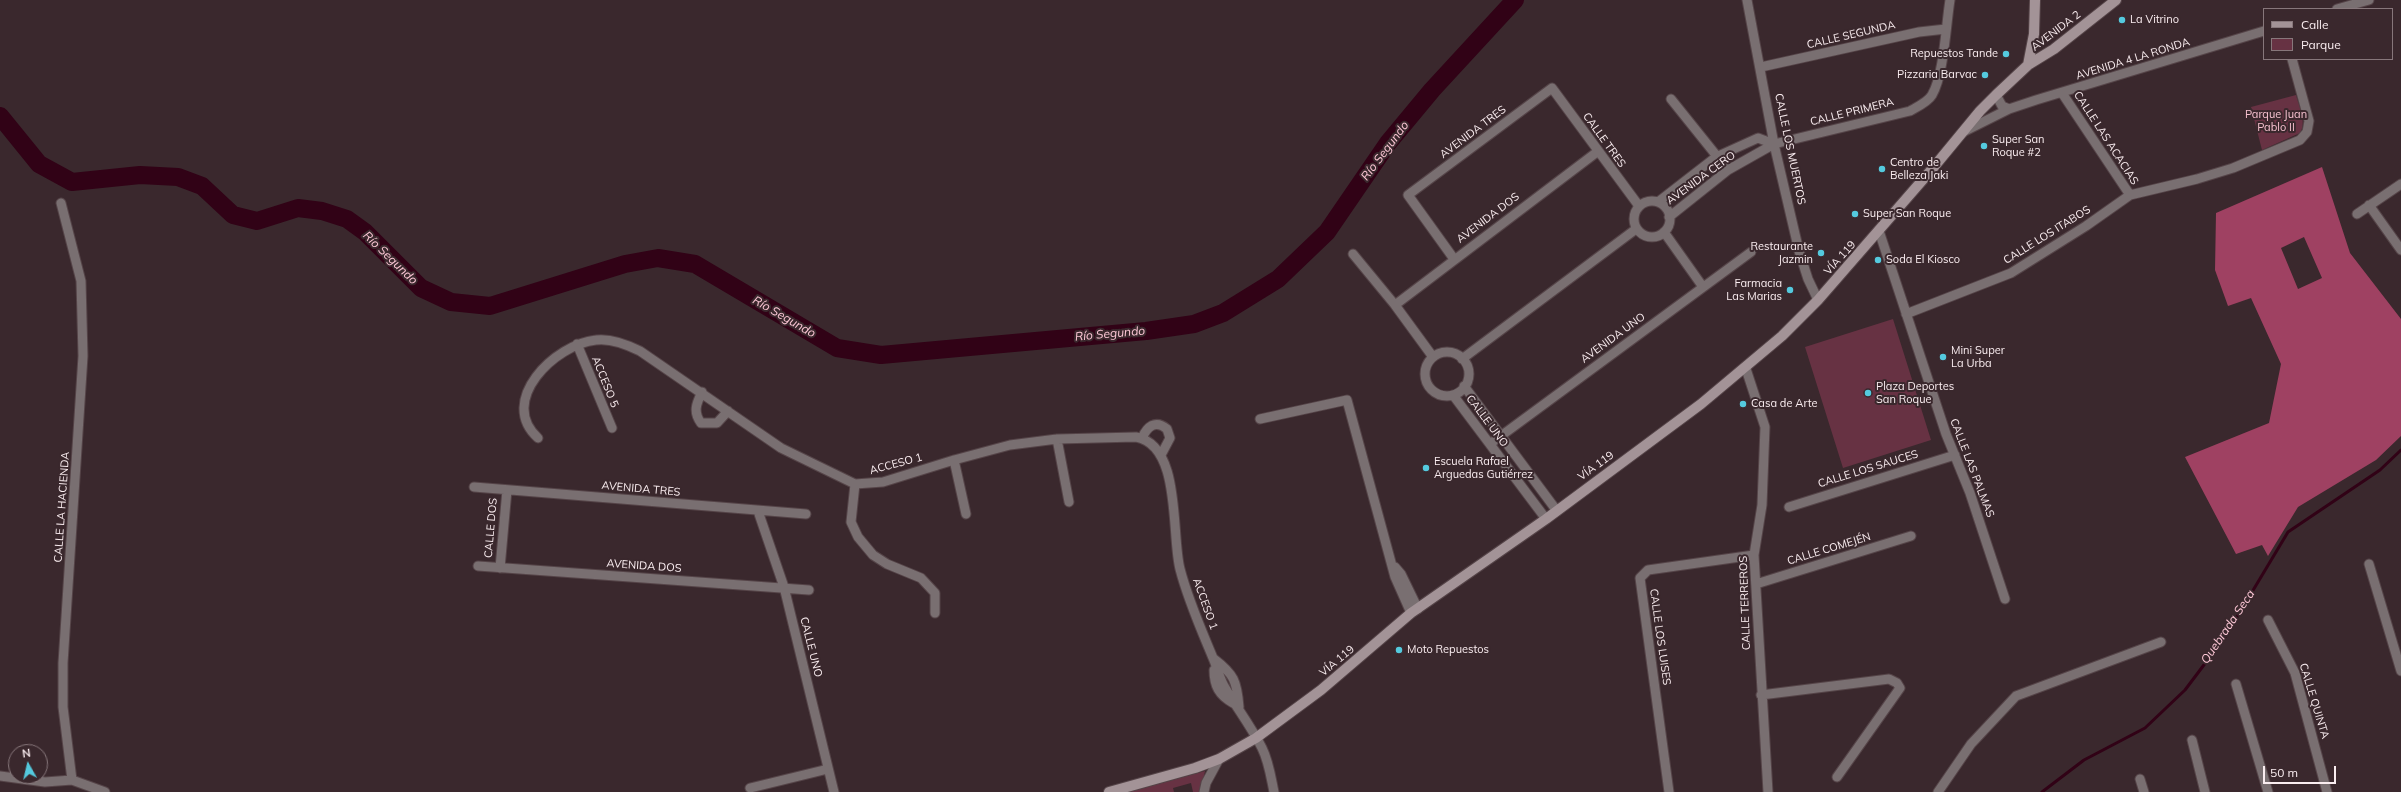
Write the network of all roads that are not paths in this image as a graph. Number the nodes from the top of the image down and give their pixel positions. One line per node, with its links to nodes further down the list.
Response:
1 (1747, 0): 13 (street, CALLE LOS MUERTOS)
2 (1950, 0): 7 (street)
3 (2035, 0): 9 (main road)
4 (2116, 0): 10 (main road, AVENIDA 2)
5 (2369, 0): 6 (street)
6 (2342, 5)
7 (1946, 29): 13 (street, CALLE SEGUNDA); 20 (street, CALLE PRIMERA)
8 (2263, 31): 15 (street, AVENIDA 4 LA RONDA)
9 (2034, 34): 10 (main road); 12 (main road)
10 (2054, 49): 12 (main road, AVENIDA 2)
11 (2292, 60): 25 (street)
12 (2028, 65): 16 (main road, VÍA 119)
13 (1761, 67): 20 (street, CALLE LOS MUERTOS)
14 (1552, 88): 21 (street, CALLE TRES); 38 (street, AVENIDA TRES)
15 (2062, 93): 18 (street, AVENIDA 4 LA RONDA); 25 (street, CALLE LAS ACACIAS)
16 (1996, 95): 18 (street); 19 (main road, VÍA 119)
17 (1671, 99): 22 (street)
18 (2009, 109): 19 (street, AVENIDA 4 LA RONDA)
19 (1963, 132): 33 (main road, VÍA 119)
20 (1774, 144): 22 (street, AVENIDA CERO); 23 (street, AVENIDA CERO); 40 (street, CALLE LOS MUERTOS)
21 (1597, 152): 28 (street, CALLE TRES); 38 (street, AVENIDA DOS)
22 (1716, 157): 23 (street); 26 (street, AVENIDA CERO)
23 (1728, 170): 31 (street, AVENIDA CERO)
24 (2401, 184): 29 (street)
25 (2130, 195): 42 (street, CALLE LOS ITABOS)
26 (1658, 202): 28 (street); 31 (street)
27 (61, 203): 94 (street, CALLE LA HACIENDA)
28 (1639, 206): 32 (street)
29 (2369, 206): 30 (street); 35 (street)
30 (2358, 214)
31 (1669, 217): 34 (street)
32 (1636, 229): 34 (street); 45 (street)
33 (1879, 231): 40 (main road, VÍA 119); 42 (street, CALLE LAS PALMAS)
34 (1664, 232): 39 (street)
35 (2401, 250)
36 (1751, 252): 39 (street, AVENIDA UNO)
37 (1353, 254): 41 (street)
38 (1454, 259): 41 (street, AVENIDA DOS)
39 (1703, 287): 53 (street, AVENIDA UNO)
40 (1818, 300): 46 (main road, VÍA 119)
41 (1395, 305): 44 (street)
42 (1906, 314): 59 (street, CALLE LAS PALMAS)
43 (577, 344): 48 (street); 52 (street, ACCESO 5); 54 (street)
44 (1433, 357): 45 (street); 49 (street)
45 (1462, 359): 47 (street)
46 (1746, 369): 66 (main road, VÍA 119); 72 (street, CALLE TERREROS)
47 (1464, 386): 49 (street); 53 (street, CALLE UNO)
48 (702, 392): 50 (street); 50 (street)
49 (1453, 395): 57 (street, CALLE UNO)
50 (728, 411): 61 (street)
51 (1260, 419): 80 (street)
52 (612, 428)
53 (1502, 436): 57 (street, AVENIDA UNO); 66 (street, CALLE UNO)
54 (538, 438)
55 (1142, 438): 56 (street, ACCESO 1); 58 (street, ACCESO 1); 58 (street)
56 (1056, 439): 60 (street, ACCESO 1); 64 (street)
57 (1490, 444): 70 (street, CALLE UNO)
58 (1161, 455): 87 (street, ACCESO 1)
59 (1955, 455): 65 (street, CALLE LOS SAUCES); 79 (street, CALLE LAS PALMAS)
60 (954, 460): 61 (street, ACCESO 1); 69 (street)
61 (855, 484): 81 (street)
62 (474, 487): 63 (street, AVENIDA TRES)
63 (507, 490): 67 (street, AVENIDA TRES); 75 (street, CALLE DOS)
64 (1070, 502)
65 (1789, 507)
66 (1557, 510): 70 (main road, VÍA 119)
67 (758, 511): 68 (street, AVENIDA TRES); 77 (street, CALLE UNO)
68 (806, 514)
69 (966, 514)
70 (1546, 519): 80 (main road, VÍA 119)
71 (1910, 536): 76 (street, CALLE COMEJÉN)
72 (1754, 555): 76 (street, CALLE TERREROS); 102 (street, CALLE LOS LUISES)
73 (2369, 564): 84 (street)
74 (478, 566): 75 (street, AVENIDA DOS)
75 (500, 568): 77 (street, AVENIDA DOS)
76 (1756, 584): 86 (street, CALLE TERREROS)
77 (784, 587): 78 (street, AVENIDA DOS); 90 (street, CALLE UNO)
78 (809, 590)
79 (2005, 599)
80 (1415, 611): 87 (main road, VÍA 119)
81 (935, 613)
82 (2268, 620): 108 (street, CALLE QUINTA)
83 (2161, 642): 104 (street)
84 (2401, 671)
85 (2236, 684): 107 (street)
86 (1761, 695): 92 (street); 103 (street, CALLE TERREROS)
87 (1256, 738): 89 (main road, VÍA 119); 101 (street, ACCESO 1)
88 (2192, 740): 106 (street)
89 (1219, 759): 96 (main road, VÍA 119); 100 (street)
90 (828, 769): 95 (street); 98 (street, CALLE UNO)
91 (0, 776): 94 (street)
92 (1837, 777)
93 (2140, 779): 105 (street)
94 (72, 780): 97 (street)
95 (750, 788)
96 (1121, 790): 99 (main road, VÍA 119)
97 (105, 792)
98 (834, 792)
99 (1109, 792)
100 (1204, 792)
101 (1274, 792)
102 (1669, 792)
103 (1768, 792)
104 (1938, 792)
105 (2144, 792)
106 (2205, 792)
107 (2268, 792)
108 (2327, 792)

